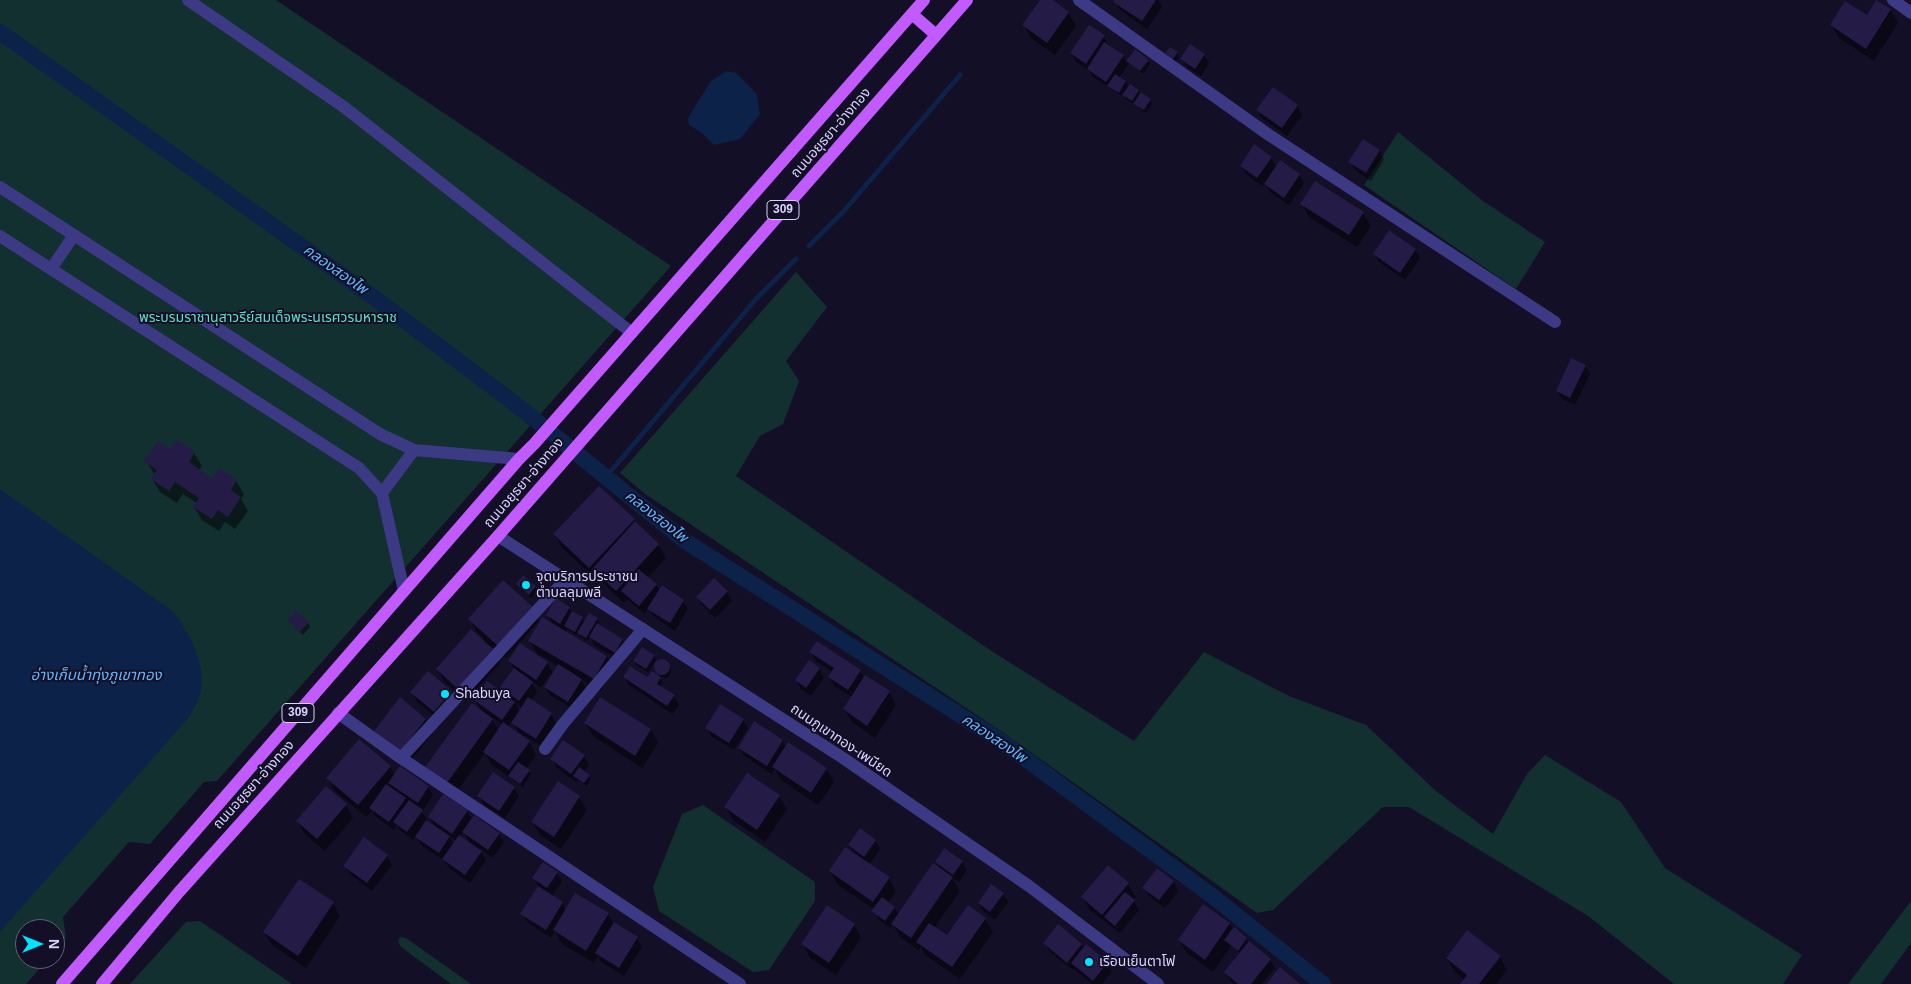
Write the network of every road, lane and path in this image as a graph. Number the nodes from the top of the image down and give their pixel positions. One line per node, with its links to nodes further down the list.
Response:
1 (188, 0): 14 (street)
2 (924, 0): 7 (main road, ถนนอยุธยา-อ่างทอง / 309)
3 (967, 0): 8 (main road, ถนนอยุธยา-อ่างทอง / 309)
4 (1079, 0): 13 (street)
5 (1893, 0): 6 (street)
6 (1911, 13)
7 (912, 14): 8 (main road); 14 (main road, ถนนอยุธยา-อ่างทอง / 309)
8 (936, 36): 18 (main road, ถนนอยุธยา-อ่างทอง / 309)
9 (0, 187): 10 (street)
10 (74, 235): 12 (street); 15 (street)
11 (0, 236): 12 (street)
12 (51, 268): 17 (street)
13 (1555, 322)
14 (632, 333): 16 (main road, ถนนอยุธยา-อ่างทอง / 309)
15 (414, 450): 16 (street); 17 (street)
16 (518, 460): 20 (main road, ถนนอยุธยา-อ่างทอง / 309)
17 (382, 493): 20 (street)
18 (498, 536): 19 (street, ถนนภูเขาทอง-เพนียด); 22 (main road, ถนนอยุธยา-อ่างทอง / 309)
19 (566, 579): 21 (street, ถนนภูเขาทอง-เพนียด); 24 (street)
20 (404, 591): 25 (main road, ถนนอยุธยา-อ่างทอง / 309)
21 (643, 629): 23 (street); 28 (street, ถนนภูเขาทอง-เพนียด)
22 (338, 713): 24 (street); 26 (main road, ถนนอยุธยา-อ่างทอง / 309)
23 (545, 749)
24 (401, 758): 27 (street)
25 (62, 984)
26 (102, 984)
27 (740, 984)
28 (1158, 984)

